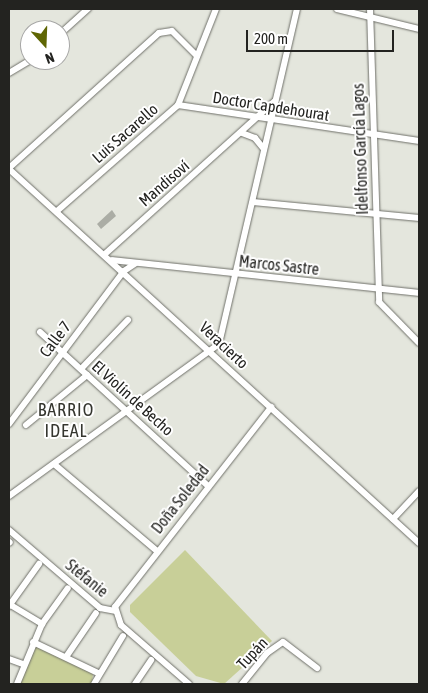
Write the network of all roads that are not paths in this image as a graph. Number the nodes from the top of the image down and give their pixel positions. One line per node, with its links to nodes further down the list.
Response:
1 (88, 9): 7 (street)
2 (216, 9): 9 (street, Luis Sacarello)
3 (297, 9): 12 (street)
4 (337, 9): 6 (street)
5 (370, 9): 6 (street, Idelfonso García Lagos)
6 (368, 16): 8 (street); 17 (street, Idelfonso García Lagos)
7 (70, 25)
8 (419, 29)
9 (197, 56): 13 (street, Luis Sacarello); 20 (street)
10 (20, 66): 11 (street)
11 (9, 73)
12 (276, 101): 14 (street, Mandisoví); 15 (street)
13 (178, 105): 14 (street, Doctor Capdehourat); 22 (street, Luis Sacarello)
14 (258, 118): 15 (street, Doctor Capdehourat); 16 (street, Mandisoví)
15 (271, 120): 17 (street, Doctor Capdehourat); 19 (street)
16 (242, 133): 19 (street); 25 (street, Mandisoví)
17 (374, 136): 18 (street, Doctor Capdehourat); 23 (street, Idelfonso García Lagos)
18 (419, 142)
19 (264, 149): 21 (street)
20 (9, 169): 22 (street, Veracierto)
21 (253, 202): 23 (street); 29 (street)
22 (57, 211): 25 (street, Veracierto)
23 (376, 214): 24 (street); 30 (street, Idelfonso García Lagos)
24 (419, 218)
25 (105, 254): 26 (street, Veracierto)
26 (112, 260): 27 (street, Marcos Sastre); 28 (street, Veracierto)
27 (136, 263): 28 (street); 29 (street, Marcos Sastre)
28 (124, 271): 35 (street, Calle 7); 36 (street, Veracierto)
29 (236, 274): 30 (street, Marcos Sastre); 36 (street)
30 (379, 289): 31 (street, Marcos Sastre); 34 (street, Idelfonso García Lagos)
31 (419, 293)
32 (128, 320): 37 (street)
33 (40, 332): 35 (street, El Violín de Becho)
34 (419, 343)
35 (62, 352): 37 (street, El Violín de Becho); 41 (street, Calle 7)
36 (211, 352): 39 (street, Veracierto); 40 (street)
37 (81, 369): 38 (street, El Violín de Becho)
38 (87, 375): 40 (street, El Violín de Becho); 42 (street)
39 (272, 407): 44 (street, Doña Soledad); 47 (street, Veracierto)
40 (127, 412): 43 (street); 44 (street, El Violín de Becho)
41 (9, 424)
42 (26, 425)
43 (54, 464): 46 (street); 50 (street)
44 (208, 486): 50 (street, Doña Soledad)
45 (419, 491): 47 (street)
46 (9, 496)
47 (393, 520): 49 (street, Veracierto)
48 (9, 530): 54 (street, Stéfanie)
49 (419, 543)
50 (157, 552): 54 (street, Doña Soledad)
51 (39, 564): 53 (street)
52 (68, 588): 56 (street)
53 (9, 605): 56 (street)
54 (115, 611): 68 (street, Stéfanie)
55 (96, 613): 59 (street)
56 (42, 624): 58 (street)
57 (123, 636): 64 (street)
58 (33, 642): 59 (street); 62 (street)
59 (66, 657): 64 (street)
60 (9, 659): 62 (street)
61 (151, 660): 67 (street)
62 (23, 664): 65 (street)
63 (317, 668): 69 (street, Tupán)
64 (98, 673): 66 (street)
65 (17, 684)
66 (94, 684)
67 (135, 684)
68 (189, 684)
69 (242, 684)

